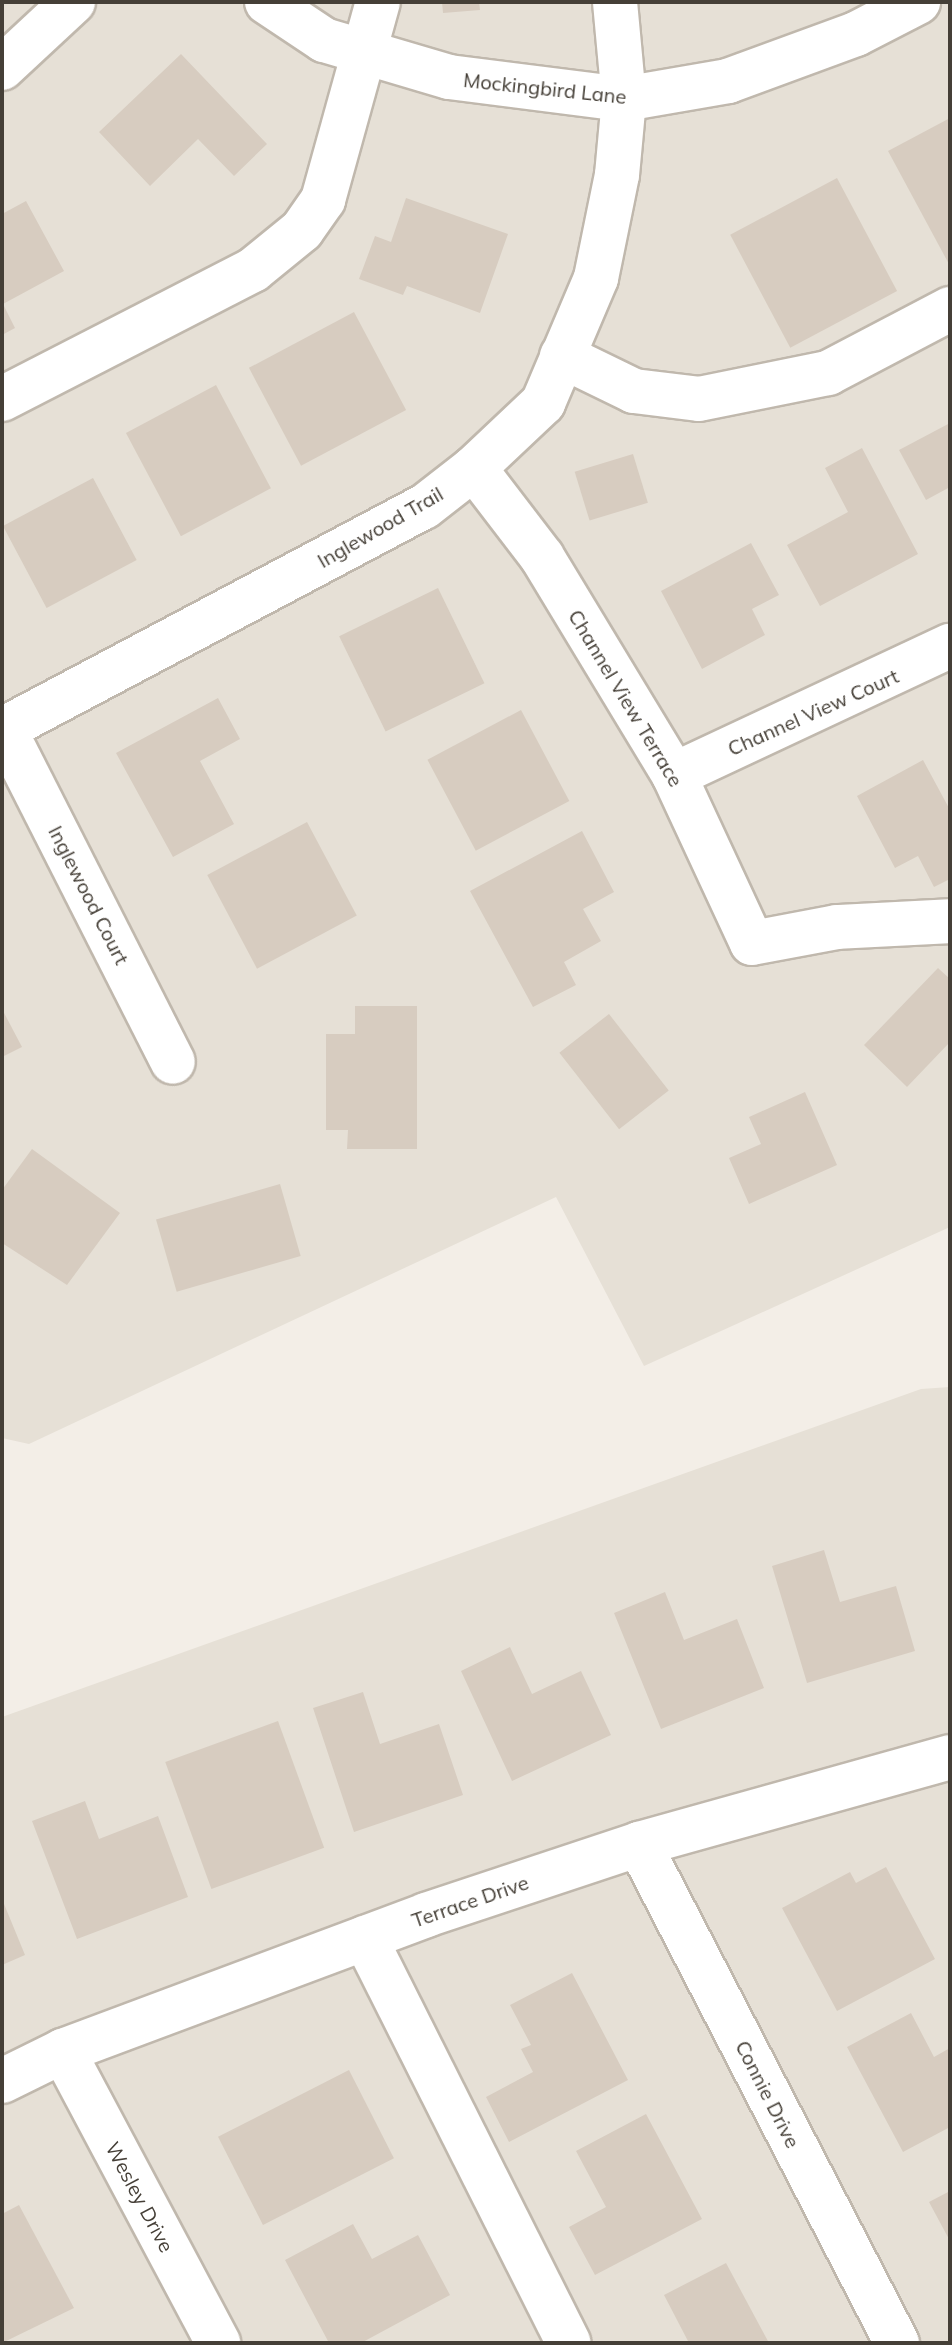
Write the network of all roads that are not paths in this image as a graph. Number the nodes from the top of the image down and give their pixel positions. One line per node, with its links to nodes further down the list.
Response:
1 (73, 2): 7 (street)
2 (267, 2): 6 (street, Mockingbird Lane)
3 (378, 2): 6 (street)
4 (615, 2): 8 (street, Inglewood Trail)
5 (918, 2): 8 (street, Mockingbird Lane)
6 (367, 53): 8 (street, Mockingbird Lane); 11 (street)
7 (2, 68)
8 (624, 99): 10 (street, Inglewood Trail)
9 (950, 309): 10 (street)
10 (562, 356): 12 (street, Inglewood Trail)
11 (2, 399)
12 (474, 468): 14 (street, Inglewood Trail); 15 (street, Channel View Terrace)
13 (950, 646): 15 (street, Channel View Court)
14 (3, 730): 17 (street, Inglewood Court)
15 (674, 775): 16 (street, Channel View Terrace)
16 (950, 921)
17 (173, 1062)
18 (950, 1757): 19 (street, Terrace Drive)
19 (639, 1844): 20 (street, Terrace Drive); 25 (street, Connie Drive)
20 (365, 1938): 21 (street, Terrace Drive); 24 (street)
21 (63, 2051): 22 (street, Terrace Drive); 23 (street, Wesley Drive)
22 (2, 2081)
23 (218, 2343)
24 (569, 2343)
25 (897, 2343)

